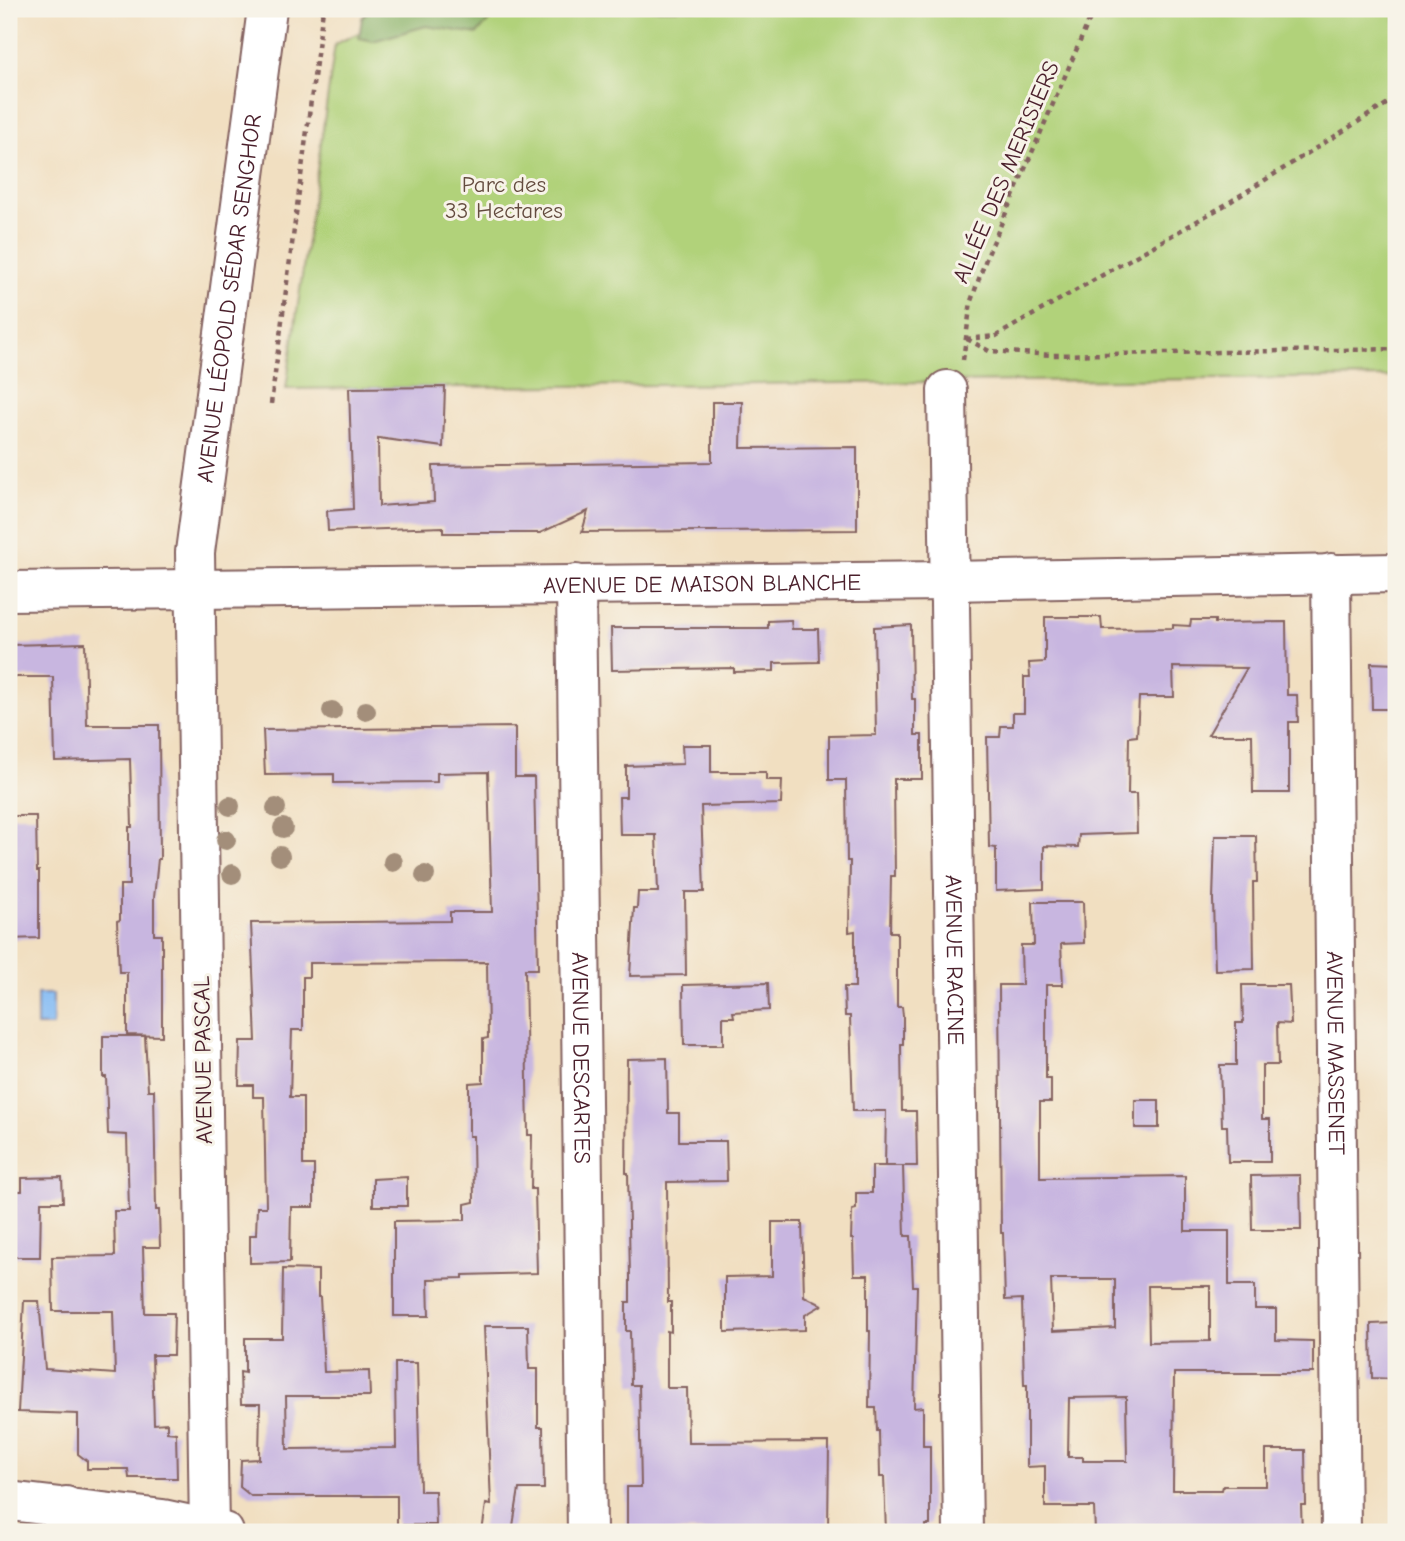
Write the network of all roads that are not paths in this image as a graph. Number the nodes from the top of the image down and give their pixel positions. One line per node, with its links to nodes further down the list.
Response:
1 (267, 9): 7 (street, AVENUE LÉOPOLD SÉDAR SENGHOR)
2 (947, 390): 5 (street, AVENUE RACINE)
3 (1331, 573): 4 (street, AVENUE DE MAISON BLANCHE); 5 (street, AVENUE DE MAISON BLANCHE); 15 (street, AVENUE MASSENET)
4 (1396, 573)
5 (949, 581): 6 (street, AVENUE DE MAISON BLANCHE); 14 (street, AVENUE RACINE)
6 (576, 584): 7 (street, AVENUE DE MAISON BLANCHE); 13 (street, AVENUE DESCARTES)
7 (195, 588): 8 (street, AVENUE DE MAISON BLANCHE); 12 (street, AVENUE PASCAL)
8 (9, 592)
9 (9, 1501): 11 (street)
10 (9, 1518): 11 (street)
11 (73, 1524): 12 (street)
12 (214, 1531)
13 (587, 1532)
14 (963, 1532)
15 (1341, 1532)

